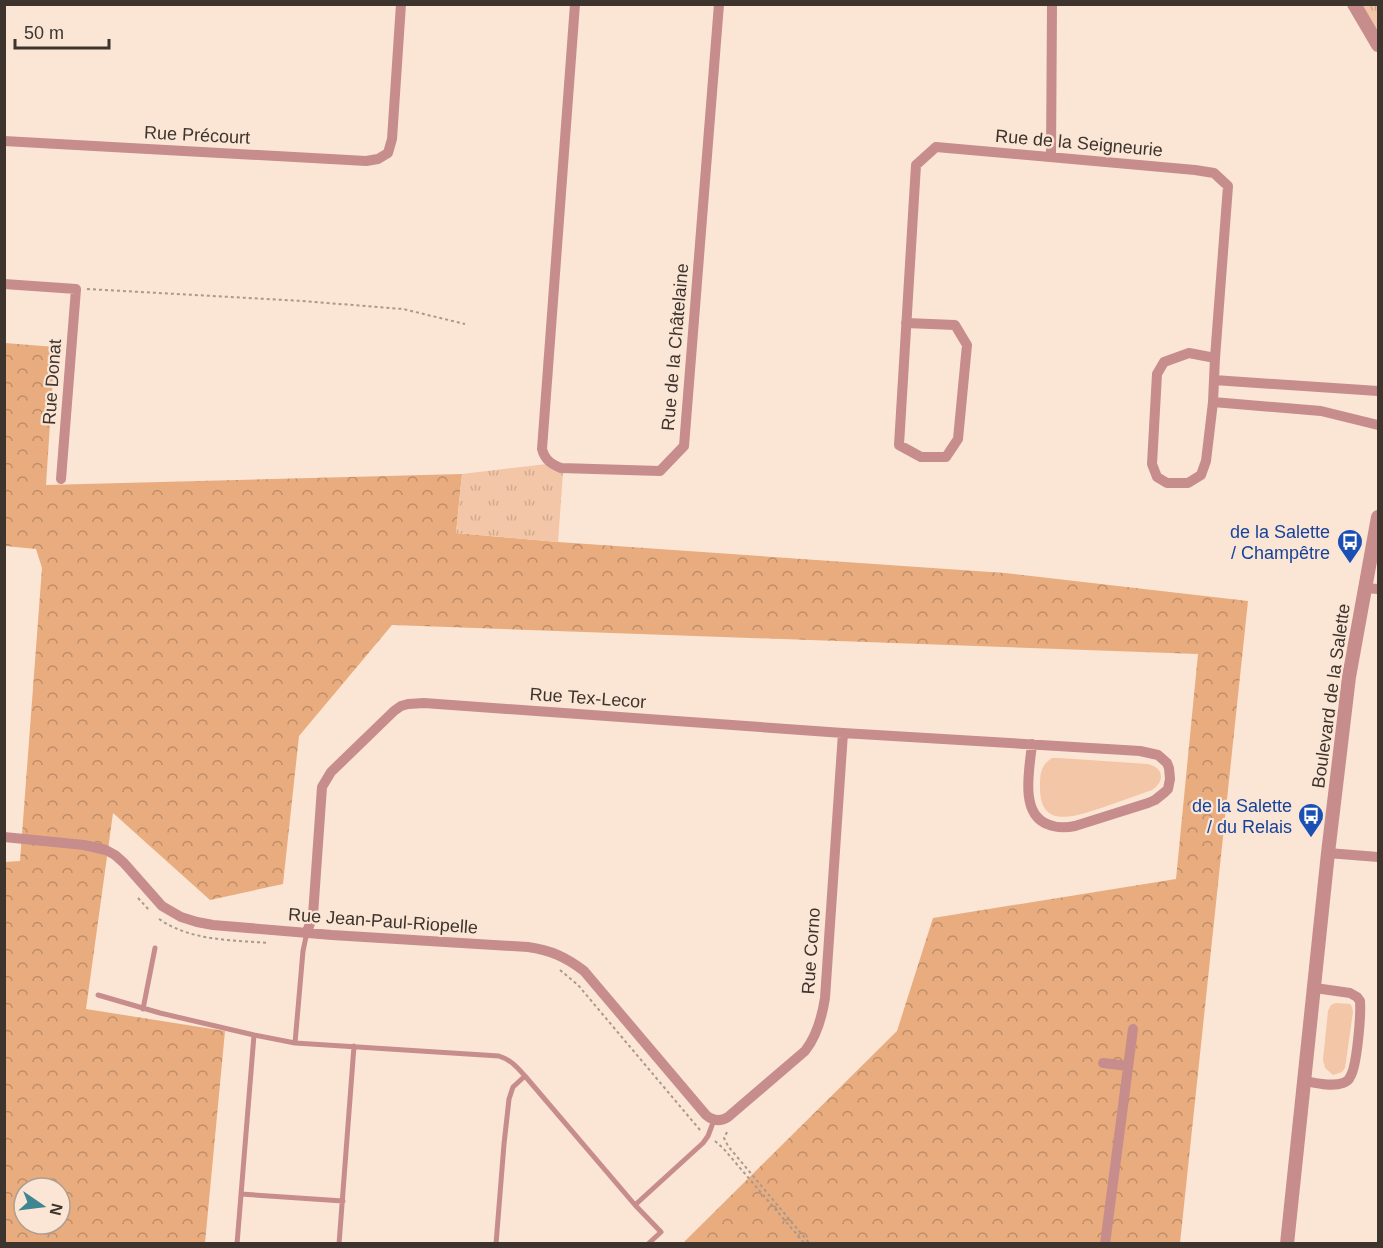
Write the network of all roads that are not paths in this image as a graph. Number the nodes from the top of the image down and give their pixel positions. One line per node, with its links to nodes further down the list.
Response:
1 (401, 4): 7 (street, Rue Précourt)
2 (575, 4): 3 (street, Rue de la Châtelaine)
3 (719, 4)
4 (1052, 4): 8 (street)
5 (1354, 4): 6 (street)
6 (1378, 45)
7 (4, 141)
8 (1051, 157): 10 (street, Rue de la Seigneurie); 11 (street, Rue de la Seigneurie)
9 (4, 284): 16 (street, Rue Donat)
10 (906, 323): 10 (street, Rue de la Seigneurie)
11 (1215, 358): 12 (street, Rue de la Seigneurie); 14 (street, Rue de la Seigneurie)
12 (1215, 380): 13 (street); 14 (street, Rue de la Seigneurie)
13 (1378, 391)
14 (1213, 402): 15 (street)
15 (1378, 425)
16 (61, 479)
17 (1378, 517): 18 (street, Boulevard de la Salette)
18 (1372, 589): 22 (street, Boulevard de la Salette)
19 (843, 733): 20 (street, Rue Tex-Lecor); 24 (street, Rue Tex-Lecor); 37 (street, Rue Corno)
20 (1032, 744): 20 (street, Rue Tex-Lecor)
21 (4, 837): 24 (street, Rue Jean-Paul-Riopelle)
22 (1328, 853): 23 (street); 26 (street, Boulevard de la Salette)
23 (1378, 857)
24 (307, 932): 31 (lane); 37 (street, Rue Jean-Paul-Riopelle)
25 (155, 948): 28 (lane)
26 (1315, 988): 36 (street, Boulevard de la Salette); 36 (street)
27 (98, 995): 28 (lane)
28 (143, 1008): 30 (lane)
29 (1133, 1029): 34 (street)
30 (254, 1035): 31 (lane); 38 (lane)
31 (295, 1043): 32 (lane)
32 (354, 1046): 35 (lane); 39 (lane)
33 (1103, 1063): 34 (street)
34 (1128, 1066): 45 (street)
35 (525, 1076): 40 (lane); 43 (lane)
36 (1305, 1082): 46 (street, Boulevard de la Salette)
37 (714, 1120): 40 (lane)
38 (241, 1194): 39 (lane); 41 (lane)
39 (342, 1201): 42 (lane)
40 (635, 1205): 44 (lane)
41 (237, 1244)
42 (339, 1244)
43 (496, 1244)
44 (648, 1244)
45 (1105, 1244)
46 (1287, 1244)

